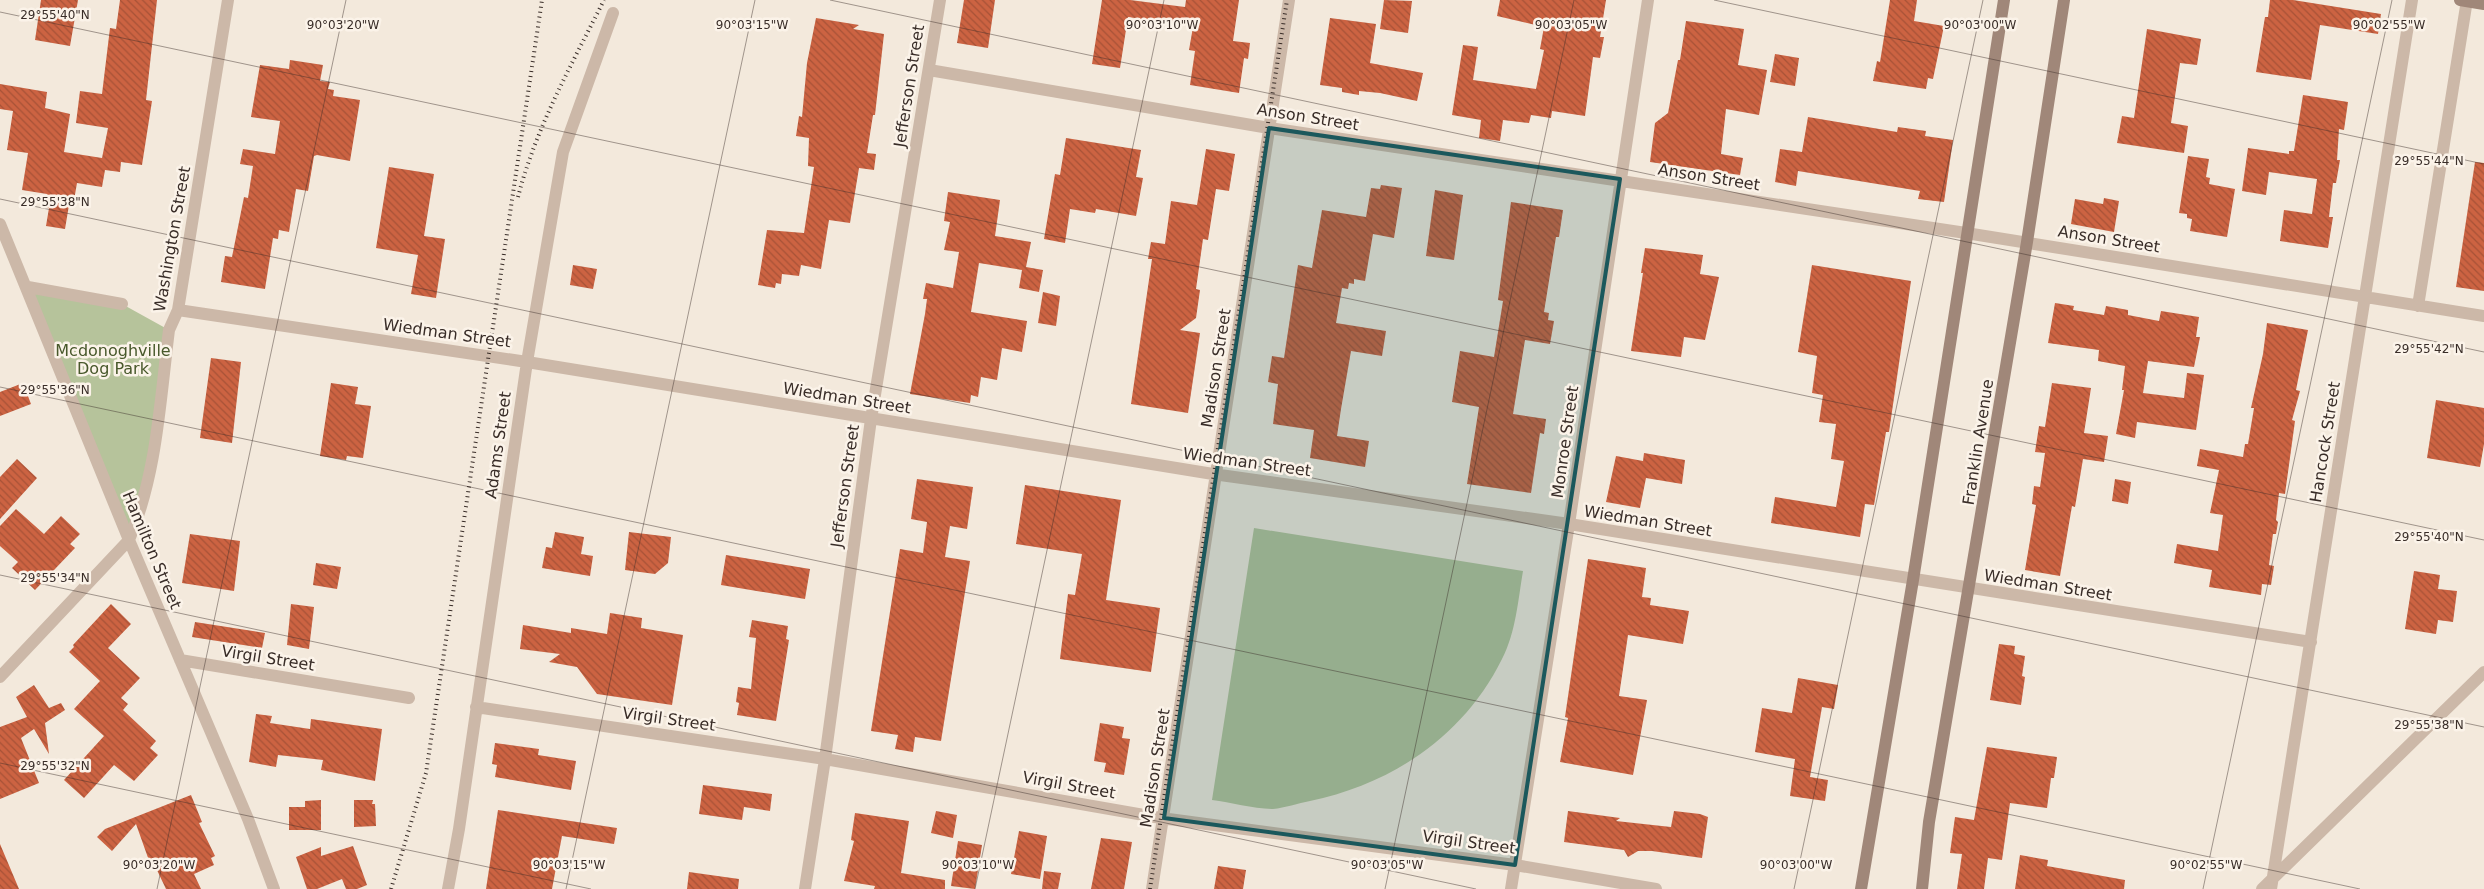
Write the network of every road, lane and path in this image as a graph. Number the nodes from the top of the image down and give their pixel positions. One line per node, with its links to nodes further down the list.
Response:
1 (228, 0): 21 (street, Washington Street)
2 (940, 0): 11 (street, Jefferson Street)
3 (1289, 0): 12 (street, Madison Street)
4 (1648, 0): 13 (street, Monroe Street)
5 (2004, 0): 15 (main road)
6 (2064, 0): 16 (main road, Franklin Avenue)
7 (2412, 0): 18 (street, Hancock Street)
8 (2465, 0): 9 (main road); 20 (street)
9 (2484, 4)
10 (612, 13): 23 (street, Adams Street)
11 (929, 70): 12 (street, Anson Street); 24 (street, Jefferson Street)
12 (1269, 128): 13 (street, Anson Street); 25 (street, Madison Street)
13 (1620, 179): 15 (street, Anson Street); 26 (street, Monroe Street)
14 (0, 224): 17 (street, Hamilton Street)
15 (1966, 233): 16 (street, Anson Street); 28 (main road)
16 (2027, 242): 18 (street, Anson Street); 29 (main road, Franklin Avenue)
17 (28, 287): 19 (street); 27 (street, Hamilton Street)
18 (2364, 297): 20 (street, Anson Street); 30 (street, Hancock Street)
19 (122, 304)
20 (2418, 306): 22 (street, Anson Street)
21 (178, 310): 23 (street, Wiedman Street); 27 (street, Washington Street)
22 (2484, 316)
23 (527, 362): 24 (street, Wiedman Street); 35 (street, Adams Street)
24 (871, 419): 25 (street, Wiedman Street); 36 (street, Jefferson Street)
25 (1216, 474): 26 (street, Wiedman Street); 37 (street, Madison Street)
26 (1569, 524): 28 (street, Wiedman Street); 38 (street, Monroe Street)
27 (129, 540): 31 (street, Hamilton Street); 33 (street, Washington Street)
28 (1913, 580): 29 (street, Wiedman Street); 46 (main road)
29 (1970, 589): 30 (street, Wiedman Street); 47 (main road, Franklin Avenue)
30 (2311, 642): 39 (street, Hancock Street)
31 (180, 660): 34 (street, Virgil Street); 40 (street, Hamilton Street)
32 (2484, 672): 39 (street)
33 (0, 677)
34 (409, 698)
35 (476, 707): 36 (street, Virgil Street); 41 (street, Adams Street)
36 (825, 758): 37 (street, Virgil Street); 42 (street, Jefferson Street)
37 (1164, 818): 38 (street, Virgil Street); 43 (street, Madison Street)
38 (1515, 865): 44 (street, Monroe Street); 45 (street, Virgil Street)
39 (2272, 883): 48 (street)
40 (274, 889)
41 (448, 889)
42 (805, 889)
43 (1152, 889)
44 (1511, 889)
45 (1656, 889)
46 (1861, 889)
47 (1922, 889)
48 (2262, 889)

